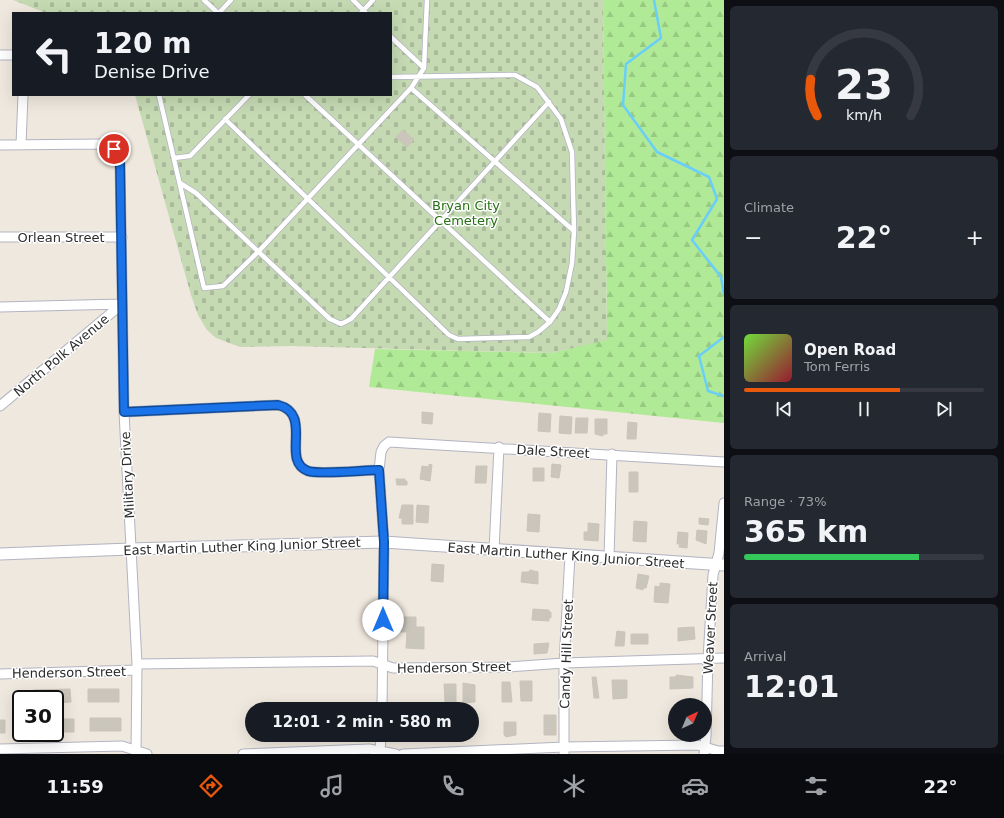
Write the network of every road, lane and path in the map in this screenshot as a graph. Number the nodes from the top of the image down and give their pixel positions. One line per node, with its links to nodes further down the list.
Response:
1 (204, 0): 6 (lane)
2 (231, 0): 7 (lane)
3 (353, 0): 8 (lane)
4 (373, 0): 8 (lane)
5 (427, 0): 12 (lane)
6 (217, 12)
7 (219, 12)
8 (364, 12)
9 (392, 38): 12 (lane)
10 (0, 55): 11 (street)
11 (12, 55)
12 (424, 68): 14 (lane)
13 (392, 77): 14 (lane)
14 (419, 77): 15 (lane); 20 (lane)
15 (411, 88): 24 (lane); 26 (lane)
16 (23, 96): 23 (street)
17 (159, 96): 25 (lane)
18 (248, 96): 21 (lane)
19 (306, 96): 24 (lane)
20 (549, 102): 26 (lane); 30 (lane)
21 (225, 119): 25 (lane); 28 (lane)
22 (0, 145): 23 (street)
23 (21, 145): 32 (street, Military Drive)
24 (358, 145): 28 (lane); 29 (lane)
25 (174, 158): 27 (lane)
26 (493, 162): 29 (lane); 30 (lane)
27 (180, 183): 33 (lane); 33 (lane)
28 (306, 199): 33 (lane); 34 (lane)
29 (440, 221): 34 (lane); 37 (lane)
30 (574, 231): 37 (lane)
31 (0, 237): 32 (street, Orlean Street)
32 (122, 237): 35 (street, Military Drive)
33 (258, 252): 34 (lane)
34 (388, 277): 37 (lane)
35 (122, 304): 36 (street); 38 (street, North Polk Avenue); 39 (street, Military Drive)
36 (0, 307)
37 (550, 322)
38 (0, 406)
39 (124, 412): 43 (street); 46 (street, Military Drive)
40 (499, 448): 41 (street, Dale Street); 43 (street, Dale Street); 47 (street)
41 (612, 454): 42 (street, Dale Street); 50 (street)
42 (724, 462)
43 (379, 470): 45 (street)
44 (724, 503): 51 (street, Weaver Street)
45 (384, 542): 46 (street, East Martin Luther King Junior Street); 47 (street, East Martin Luther King Junior Street); 55 (street)
46 (130, 549): 48 (street, East Martin Luther King Junior Street); 56 (street, Military Drive)
47 (494, 550): 49 (street, East Martin Luther King Junior Street)
48 (0, 554)
49 (570, 555): 50 (street, East Martin Luther King Junior Street); 54 (street, Candy Hill Street)
50 (609, 558): 51 (street, East Martin Luther King Junior Street)
51 (720, 565): 53 (street, Weaver Street)
52 (724, 658): 53 (street, Henderson Street)
53 (708, 659): 54 (street, Henderson Street); 61 (street, Weaver Street)
54 (564, 663): 55 (street, Henderson Street); 62 (street, Candy Hill Street)
55 (383, 666): 56 (street, Henderson Street); 58 (street)
56 (137, 667): 57 (street, Henderson Street); 64 (street, Military Drive)
57 (0, 674)
58 (382, 702)
59 (381, 742): 65 (street)
60 (0, 749): 64 (street)
61 (704, 750): 62 (street); 63 (street)
62 (564, 751): 69 (street)
63 (724, 751)
64 (136, 752): 66 (street)
65 (380, 752): 67 (street); 68 (street)
66 (147, 754)
67 (243, 754)
68 (396, 754)
69 (403, 754)

